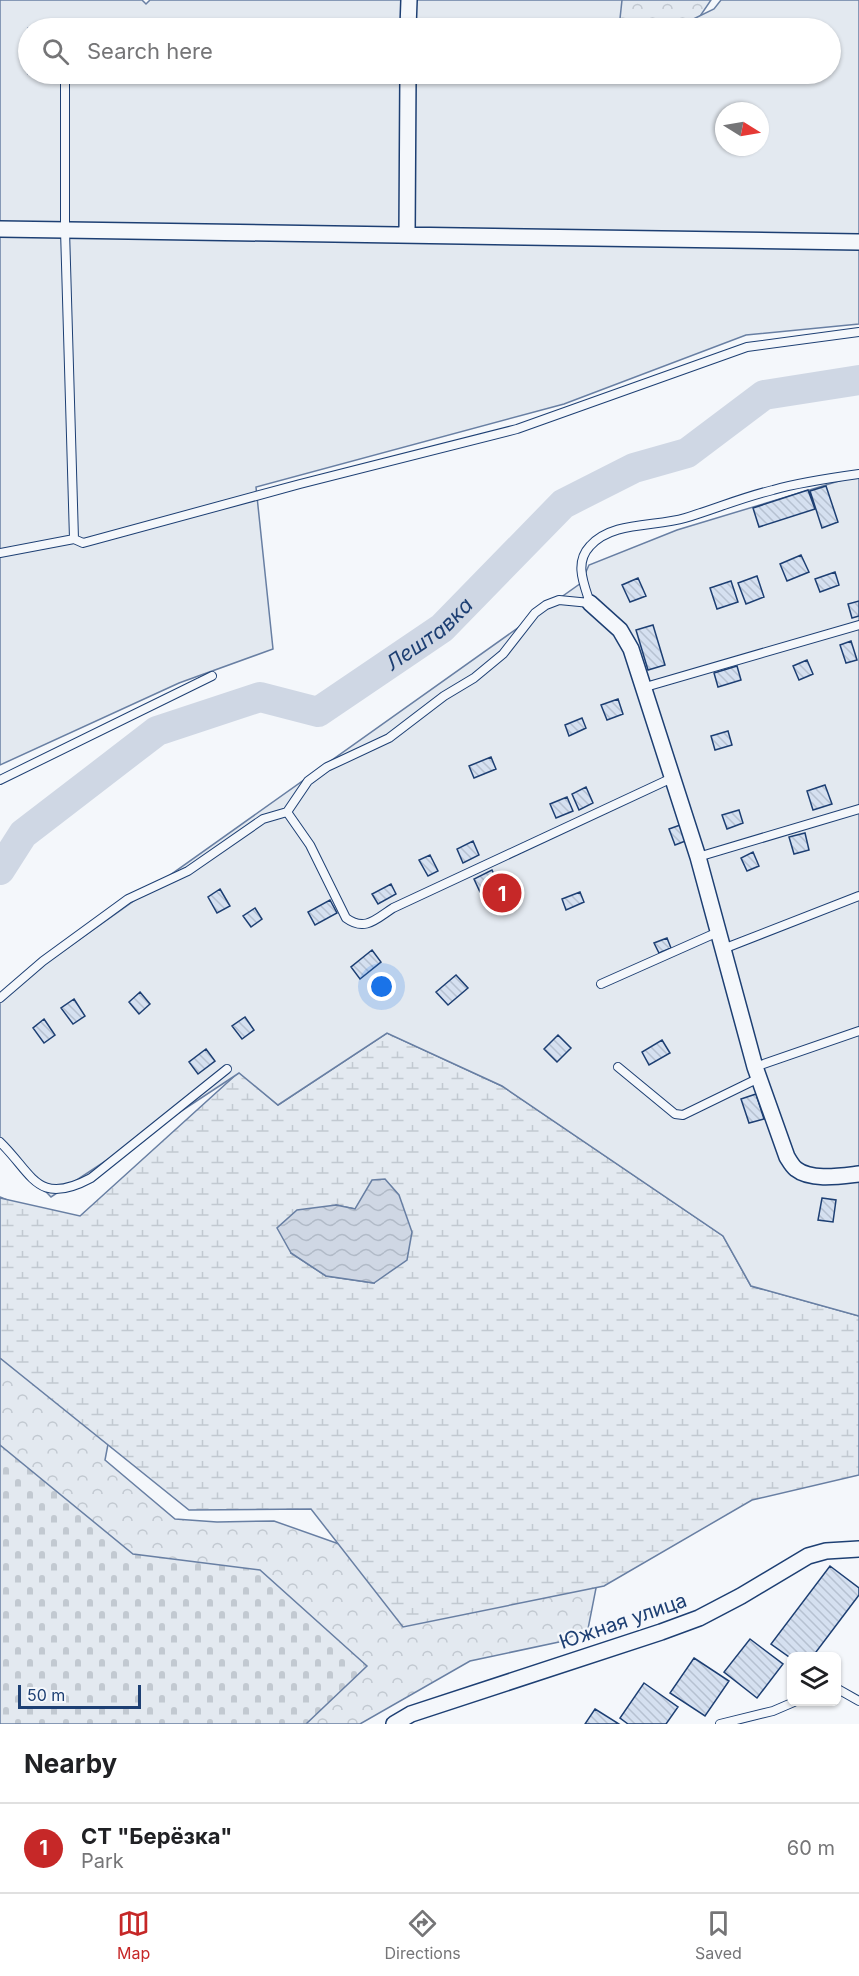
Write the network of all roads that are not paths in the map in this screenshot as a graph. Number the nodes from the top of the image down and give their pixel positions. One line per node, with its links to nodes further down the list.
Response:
1 (409, 0): 2 (street)
2 (408, 18)
3 (65, 84): 6 (lane)
4 (408, 84): 7 (street)
5 (0, 229): 6 (street)
6 (65, 230): 7 (street); 11 (lane)
7 (407, 235): 8 (street)
8 (859, 242)
9 (859, 332): 11 (lane)
10 (859, 474): 13 (lane)
11 (74, 539): 12 (lane)
12 (0, 553)
13 (590, 603): 16 (street); 20 (lane)
14 (859, 625): 16 (lane)
15 (212, 676): 18 (lane)
16 (642, 688): 17 (street)
17 (672, 778): 20 (lane); 21 (street)
18 (0, 780)
19 (859, 809): 21 (lane)
20 (286, 812): 26 (lane)
21 (698, 857): 23 (street)
22 (859, 896): 24 (lane)
23 (718, 932): 24 (street); 25 (lane)
24 (723, 950): 30 (street)
25 (601, 984)
26 (0, 998)
27 (859, 1032): 30 (lane)
28 (618, 1066): 30 (lane)
29 (227, 1069): 31 (lane)
30 (757, 1072): 32 (street)
31 (0, 1142)
32 (859, 1174)
33 (859, 1549): 37 (street, Южная улица)
34 (841, 1690): 35 (lane)
35 (859, 1701)
36 (787, 1704): 38 (lane)
37 (394, 1724)
38 (720, 1724)

